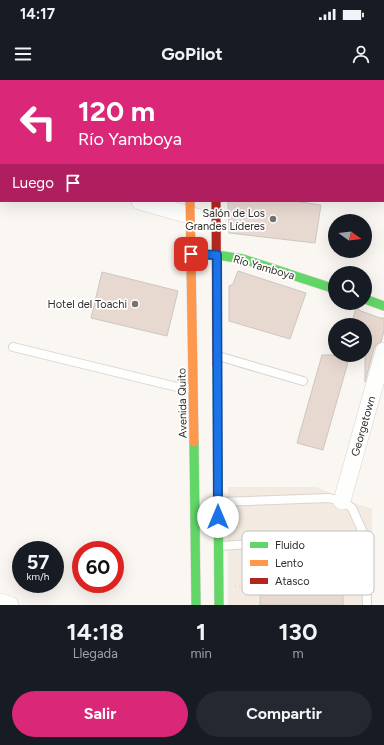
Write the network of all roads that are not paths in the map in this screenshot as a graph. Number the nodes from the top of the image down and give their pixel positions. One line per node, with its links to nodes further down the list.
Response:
1 (147, 202): 3 (street)
2 (216, 202): 4 (main road)
3 (189, 208): 4 (street); 5 (main road, Avenida Quito)
4 (216, 223): 6 (main road)
5 (191, 254): 6 (main road, Río Yamboya); 14 (main road, Avenida Quito)
6 (217, 255): 7 (main road, Río Yamboya); 12 (main road)
7 (328, 287)
8 (372, 302): 9 (main road)
9 (384, 306)
10 (13, 347): 14 (lane)
11 (384, 352): 15 (street, Georgetown)
12 (217, 356): 13 (lane); 16 (main road)
13 (303, 381)
14 (194, 390): 23 (main road, Avenida Quito)
15 (342, 501): 16 (lane); 17 (lane)
16 (218, 502): 19 (main road)
17 (362, 531)
18 (242, 545): 19 (lane)
19 (219, 546): 24 (main road)
20 (367, 595): 25 (lane)
21 (0, 602): 22 (street)
22 (10, 605)
23 (196, 605)
24 (219, 605)
25 (367, 605)

